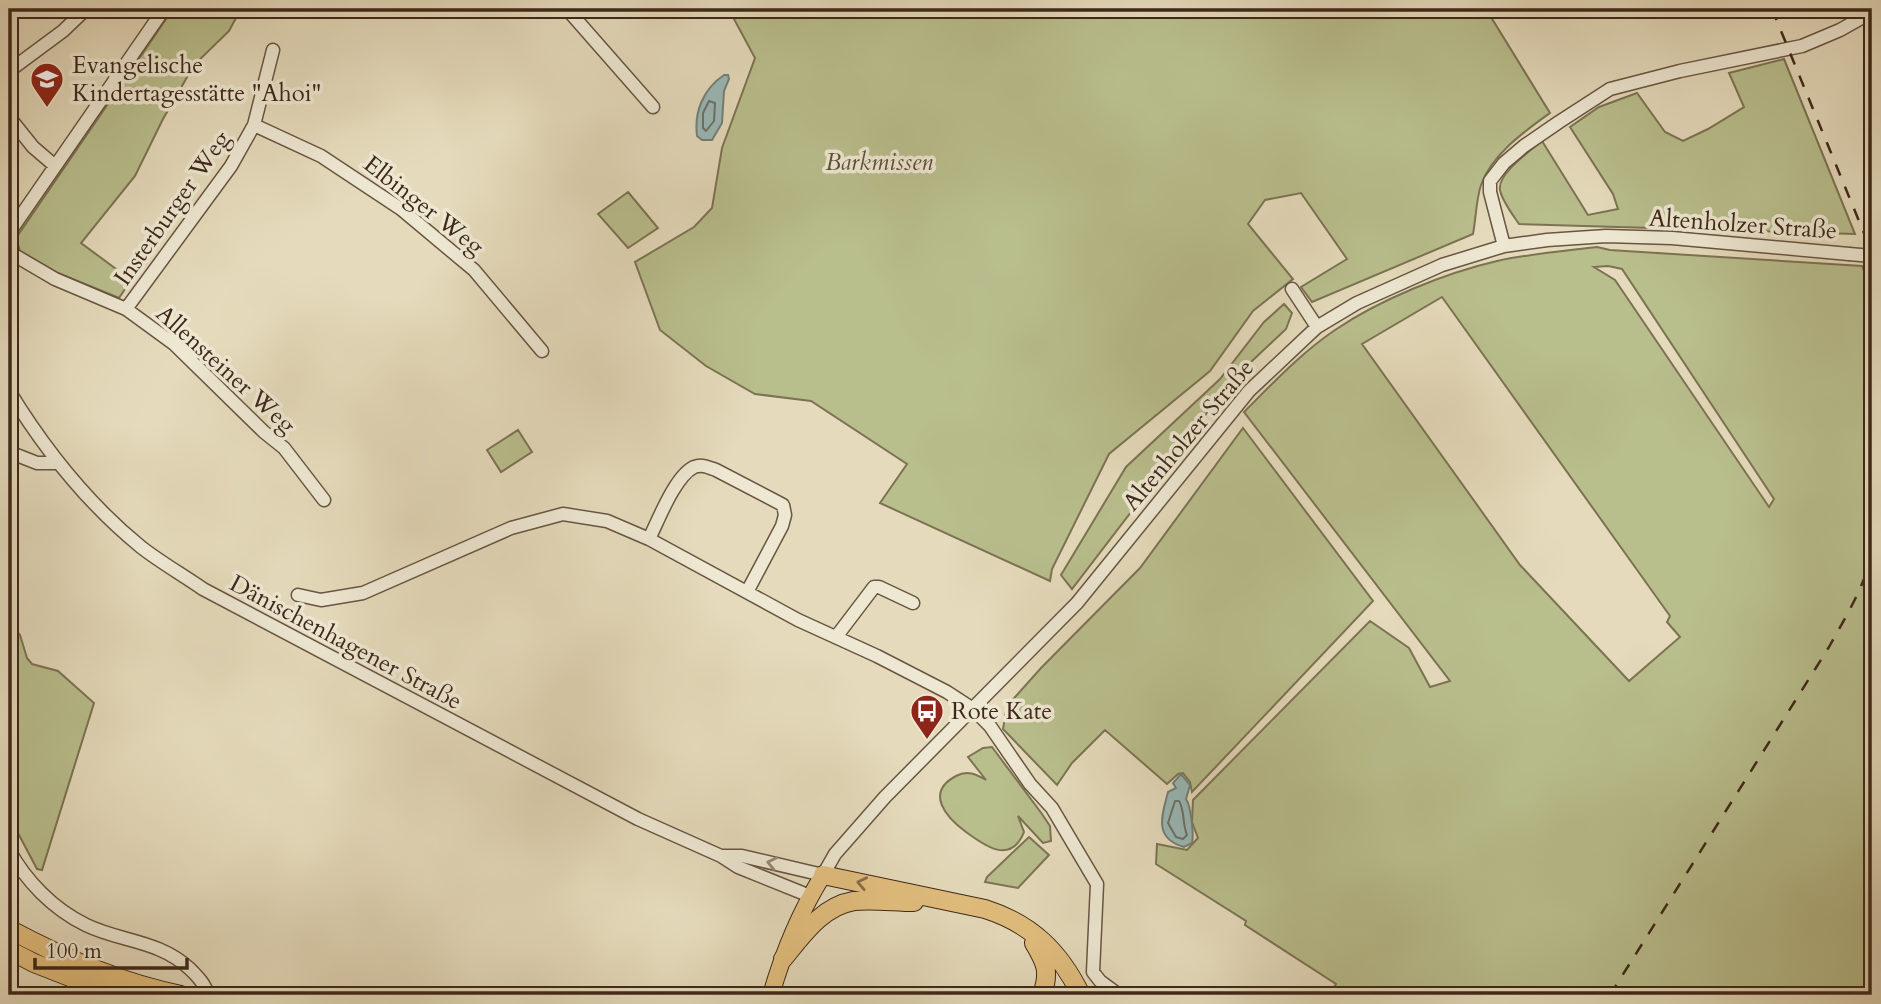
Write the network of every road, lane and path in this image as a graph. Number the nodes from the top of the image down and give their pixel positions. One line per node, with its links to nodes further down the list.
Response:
1 (86, 9): 6 (street)
2 (164, 9): 10 (street)
3 (567, 9): 7 (street)
4 (1872, 12): 12 (street)
5 (273, 50): 9 (street, Insterburger Weg)
6 (9, 71)
7 (653, 107)
8 (9, 117): 10 (street)
9 (254, 125): 16 (street, Insterburger Weg); 18 (street, Elbinger Weg)
10 (54, 165): 11 (street)
11 (9, 233)
12 (1504, 246): 14 (street, Altenholzer Straße, bridge); 17 (street, Altenholzer Straße)
13 (9, 252): 16 (street, Allensteiner Weg)
14 (1872, 256)
15 (1292, 289): 17 (street)
16 (126, 309): 22 (street, Allensteiner Weg)
17 (1317, 327): 28 (street, Altenholzer Straße)
18 (542, 351)
19 (9, 391): 21 (street, Dänischenhagener Straße)
20 (9, 452): 21 (street)
21 (58, 463): 30 (street, Dänischenhagener Straße)
22 (324, 500)
23 (649, 539): 24 (street); 24 (street); 25 (street)
24 (747, 592): 27 (street)
25 (298, 595)
26 (913, 603): 27 (street)
27 (835, 637): 28 (street)
28 (973, 709): 31 (street, Altenholzer Straße); 45 (street)
29 (9, 850): 41 (street)
30 (720, 856): 31 (street, Dänischenhagener Straße, one-way to 30); 32 (street, Dänischenhagener Straße)
31 (822, 875): 32 (main road); 33 (highway); 34 (highway, one-way to 31)
32 (810, 896): 38 (main road)
33 (852, 901): 34 (highway); 38 (highway)
34 (952, 903): 35 (highway)
35 (1023, 925): 43 (highway); 44 (highway)
36 (9, 929): 40 (highway)
37 (9, 950): 39 (highway)
38 (783, 959): 42 (main road)
39 (116, 995)
40 (181, 995)
41 (208, 995)
42 (771, 995)
43 (1042, 995)
44 (1081, 995)
45 (1119, 995)

